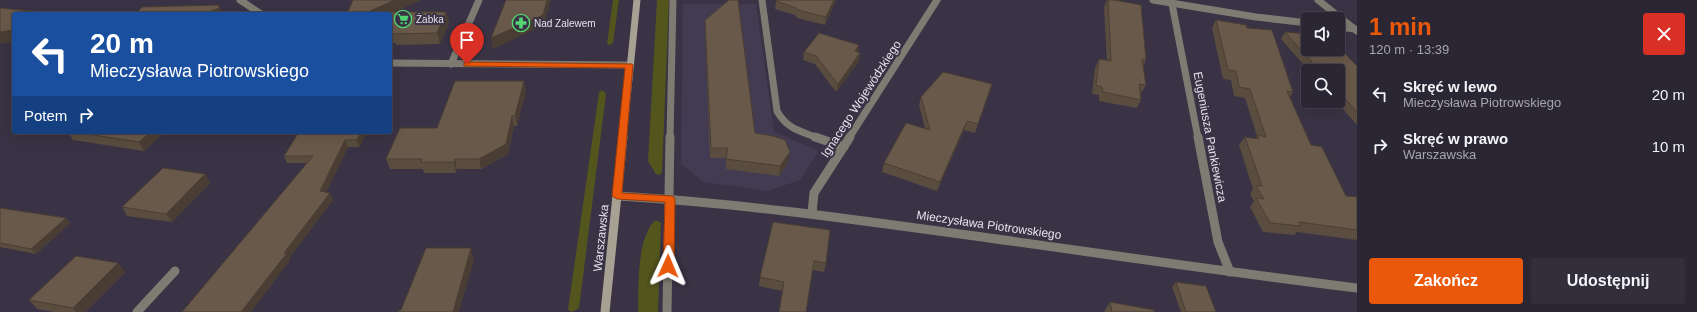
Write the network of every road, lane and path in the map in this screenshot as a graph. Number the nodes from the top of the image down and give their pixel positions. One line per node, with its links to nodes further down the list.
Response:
1 (240, 0): 10 (street)
2 (479, 0): 15 (street)
3 (637, 0): 16 (main road, Warszawska)
4 (673, 0): 19 (street)
5 (762, 0): 17 (street)
6 (938, 0): 17 (street, Ignacego Wojewódzkiego)
7 (1153, 0): 9 (street)
8 (1318, 0): 13 (street)
9 (1172, 4): 11 (street); 22 (street, Eugeniusza Pankiewicza)
10 (258, 12)
11 (1301, 22)
12 (1345, 28): 13 (street)
13 (1356, 30)
14 (392, 63): 15 (street)
15 (451, 64): 16 (street)
16 (629, 65): 18 (main road, Warszawska)
17 (844, 146): 20 (street, Ignacego Wojewódzkiego)
18 (617, 196): 19 (street, Mieczysława Piotrowskiego); 25 (main road, Warszawska)
19 (670, 199): 20 (street, Mieczysława Piotrowskiego); 26 (street)
20 (812, 213): 22 (street, Mieczysława Piotrowskiego)
21 (175, 271): 24 (street)
22 (1230, 272): 23 (street, Mieczysława Piotrowskiego)
23 (1357, 288)
24 (137, 312)
25 (605, 312)
26 (667, 312)

